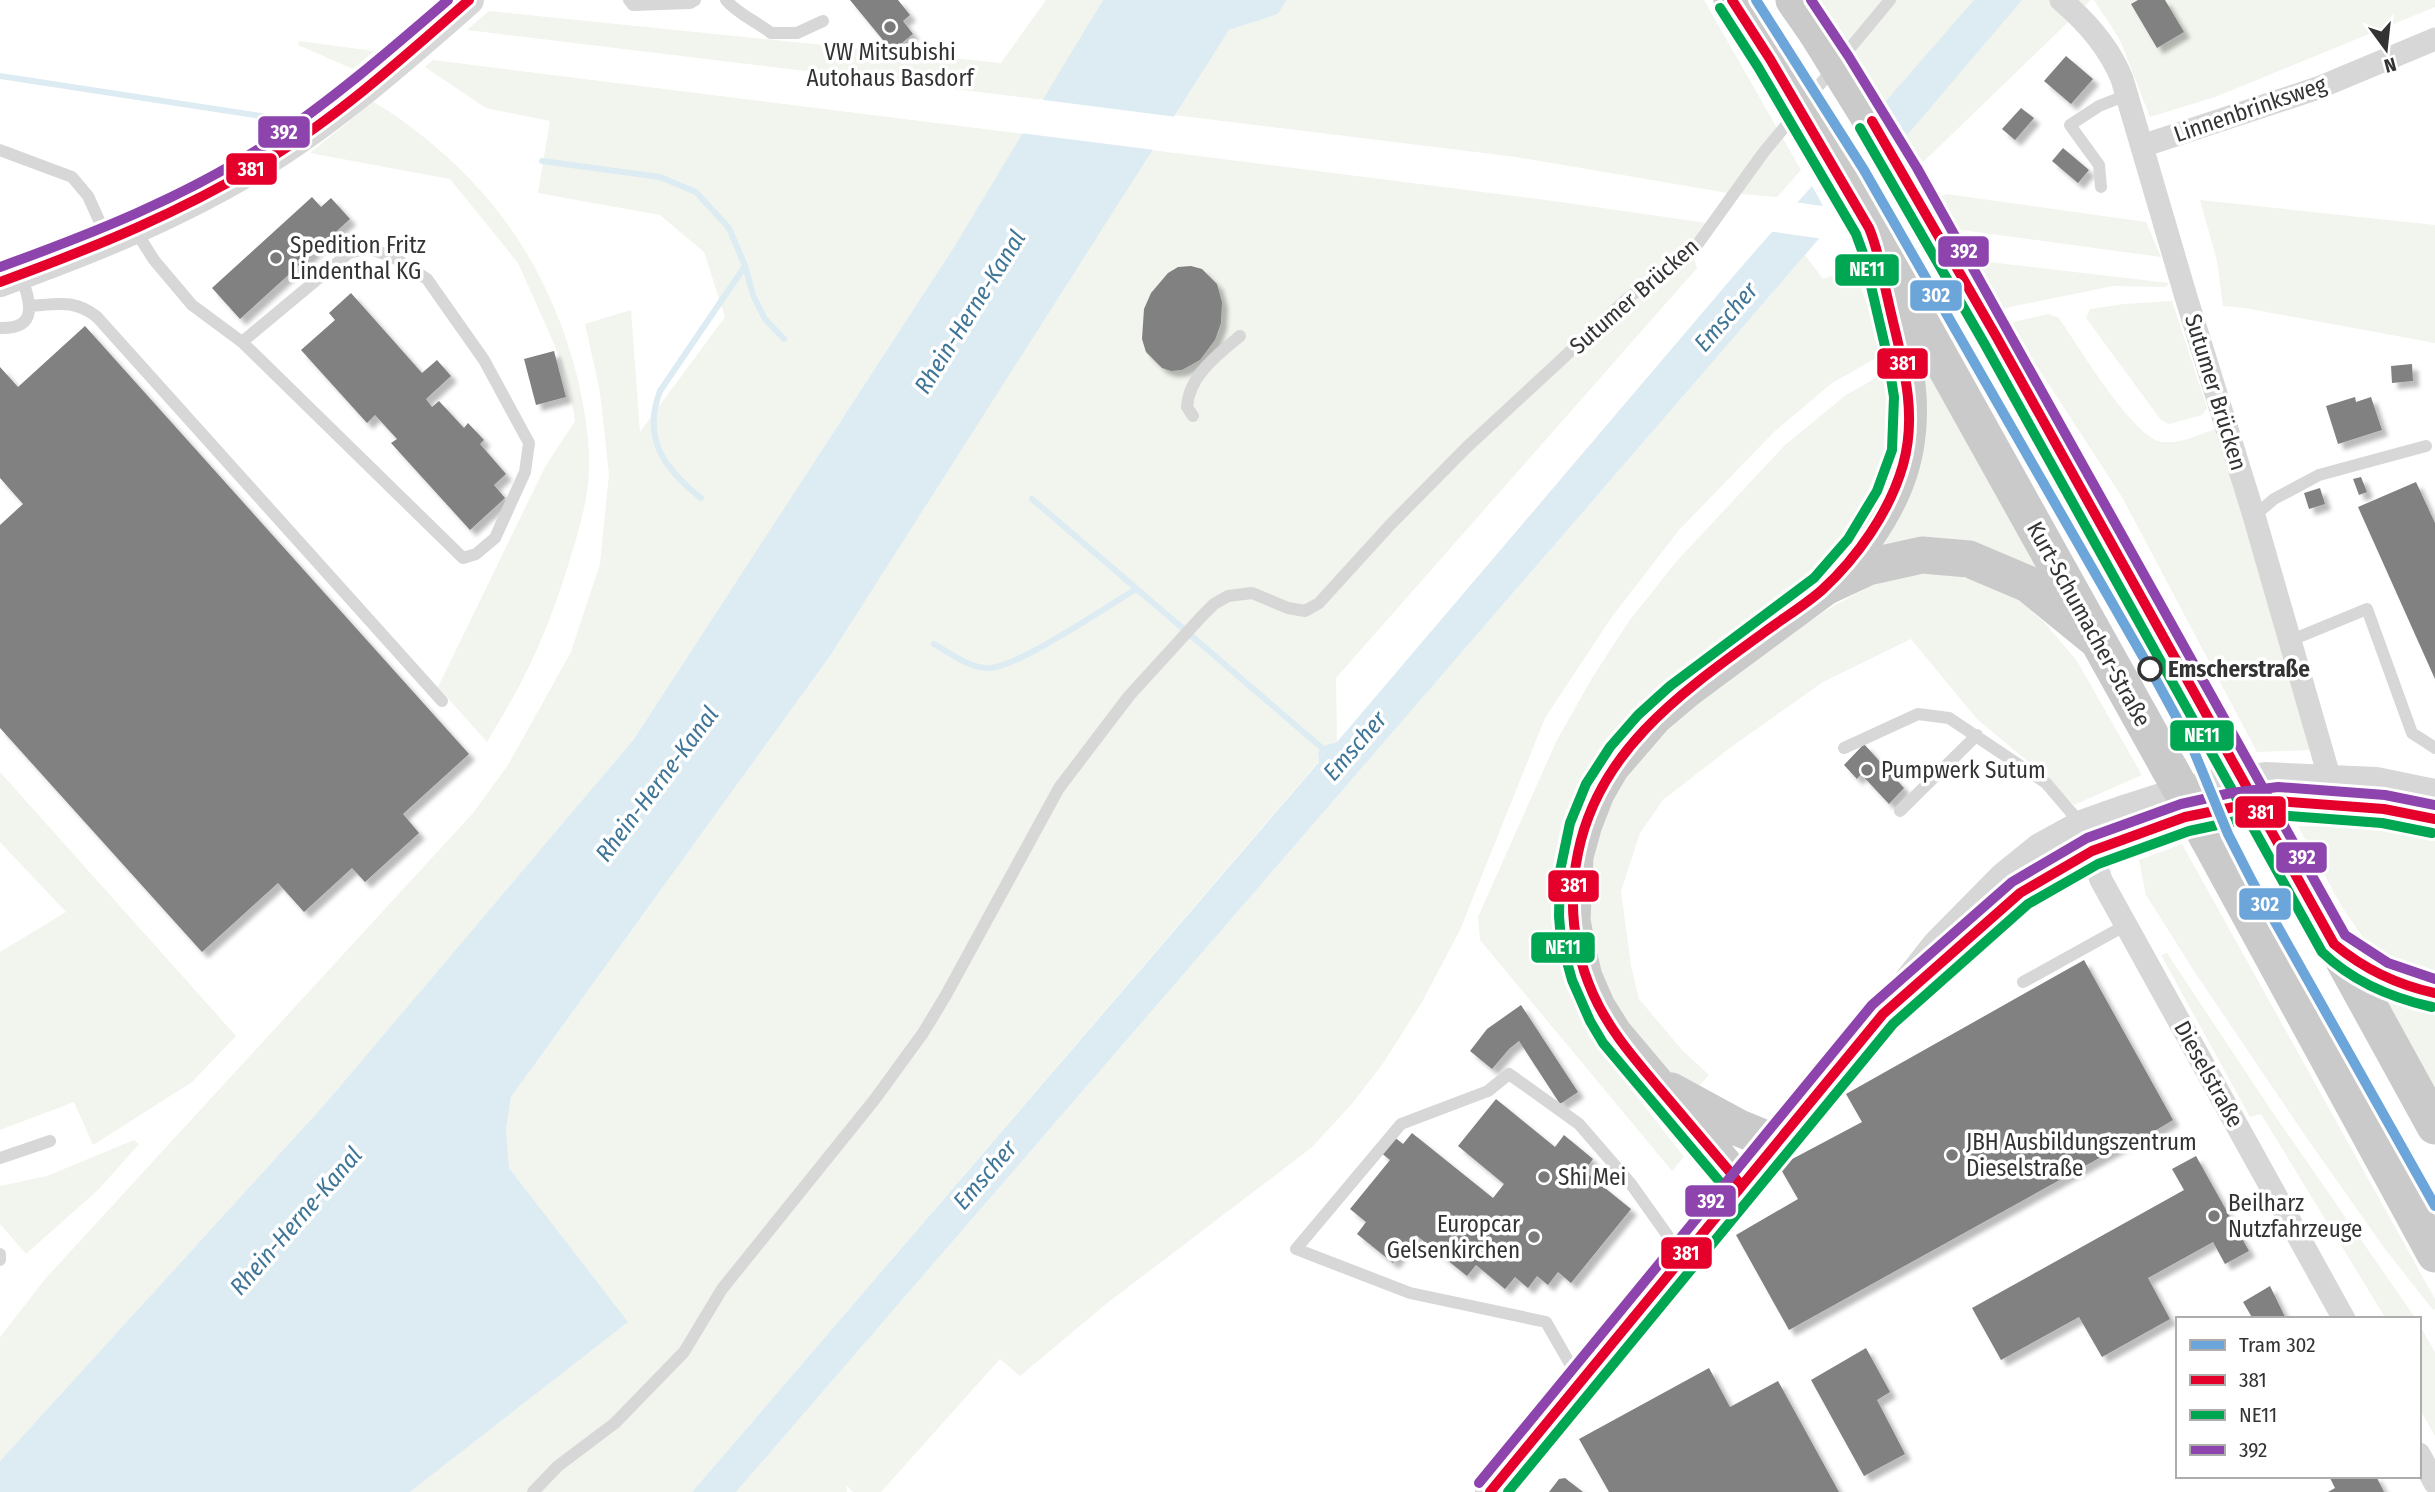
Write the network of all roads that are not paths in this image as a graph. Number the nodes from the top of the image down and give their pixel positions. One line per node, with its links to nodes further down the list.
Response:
1 (470, 0): 15 (street)
2 (629, 0): 3 (lane)
3 (695, 0)
4 (726, 0): 9 (lane)
5 (1731, 0): 16 (main road, Kurt-Schumacher-Straße, bridge)
6 (1794, 0): 39 (main road, bridge)
7 (1890, 0): 56 (lane, Sutumer Brücken)
8 (2063, 1): 11 (street, Sutumer Brücken)
9 (823, 21)
10 (2435, 39): 12 (street, Linnenbrinksweg)
11 (2127, 95): 12 (street, Sutumer Brücken); 14 (lane)
12 (2142, 146): 25 (street, Sutumer Brücken)
13 (0, 150): 17 (lane)
14 (2101, 187)
15 (135, 229): 17 (street); 22 (lane)
16 (1873, 237): 26 (main road); 28 (main road, Kurt-Schumacher-Straße)
17 (108, 240): 18 (street)
18 (10, 279): 19 (lane)
19 (31, 306): 20 (lane); 29 (lane)
20 (0, 328)
21 (1240, 336): 23 (lane)
22 (242, 342): 22 (lane)
23 (1193, 416)
24 (2426, 446): 25 (lane)
25 (2254, 516): 27 (street, Sutumer Brücken)
26 (1825, 587): 28 (main road); 42 (main road)
27 (2289, 640): 32 (lane); 33 (street, Sutumer Brücken)
28 (2098, 641): 49 (main road, Kurt-Schumacher-Straße, bridge)
29 (442, 701)
30 (1977, 735): 31 (lane); 35 (lane); 37 (lane)
31 (1844, 748)
32 (2435, 748)
33 (2329, 792): 34 (street); 36 (street); 37 (street)
34 (2435, 794)
35 (1900, 811)
36 (2435, 819)
37 (2087, 838): 38 (street, Dieselstraße); 45 (street)
38 (2126, 925): 40 (lane); 52 (street, Dieselstraße)
39 (2334, 944): 41 (main road); 43 (main road)
40 (2023, 982)
41 (2435, 993)
42 (1654, 1082): 45 (main road); 47 (main road)
43 (2435, 1126)
44 (50, 1141): 46 (lane)
45 (1776, 1143): 47 (street)
46 (0, 1158)
47 (1741, 1185): 50 (street)
48 (0, 1254): 51 (lane)
49 (2435, 1254)
50 (1687, 1255): 53 (street); 53 (lane)
51 (0, 1259)
52 (2343, 1317)
53 (1584, 1378): 57 (street)
54 (2421, 1458): 55 (street)
55 (2435, 1483)
56 (533, 1492)
57 (1490, 1492)

